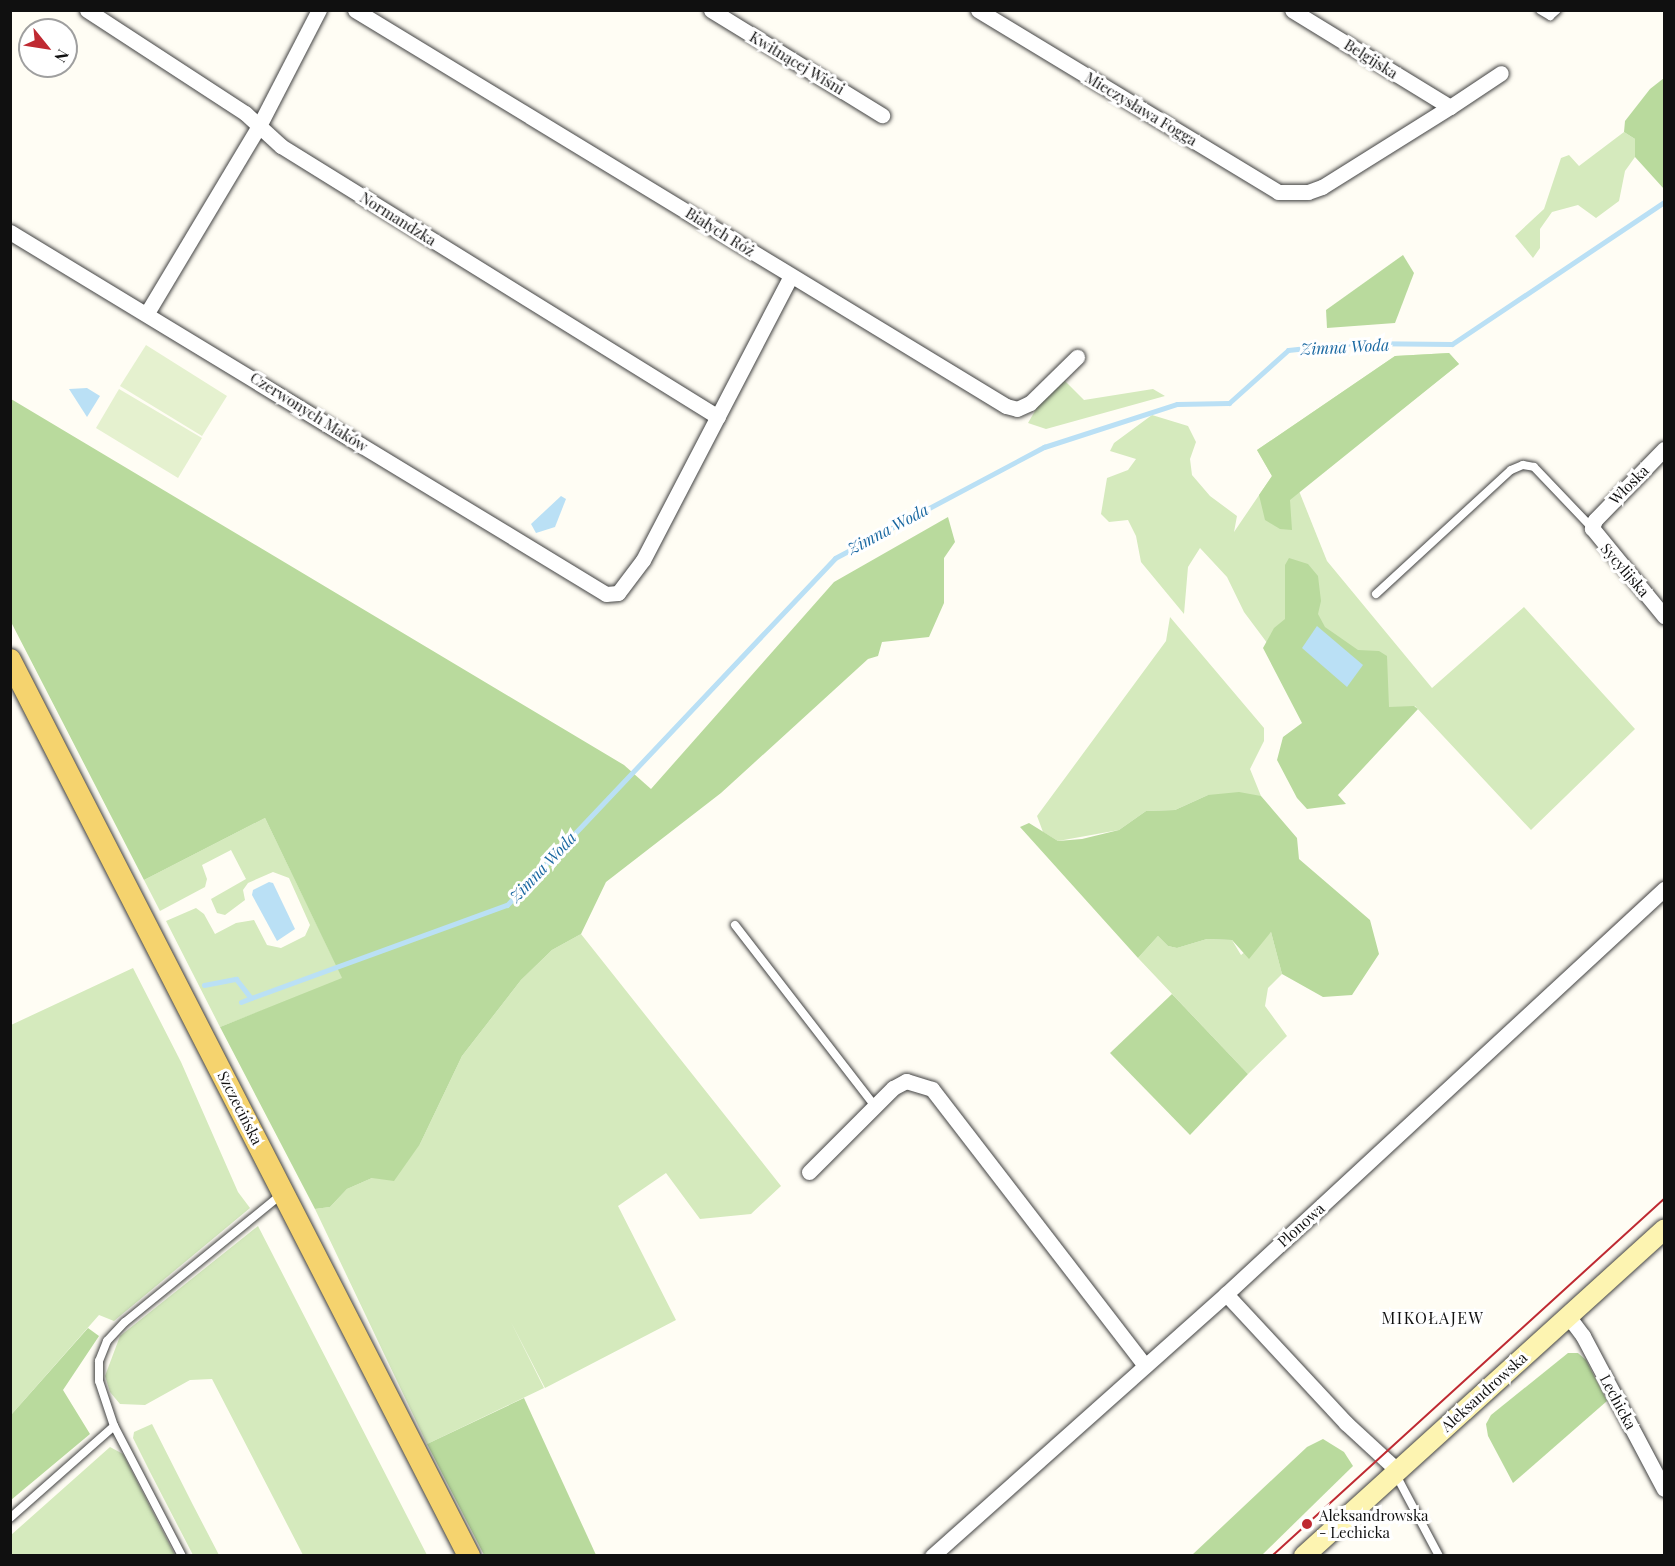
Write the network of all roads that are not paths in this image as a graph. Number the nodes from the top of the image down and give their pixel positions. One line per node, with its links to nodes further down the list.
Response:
1 (87, 10): 12 (street, Normandzka)
2 (319, 10): 12 (street)
3 (356, 10): 14 (street, Białych Róż)
4 (711, 10): 11 (street, Kwitnącej Wiśni)
5 (978, 10): 10 (street, Mieczysława Fogga)
6 (1292, 10): 10 (street, Belgijska)
7 (1540, 10): 8 (lane)
8 (1557, 10)
9 (1501, 73): 10 (street)
10 (1450, 107)
11 (882, 115)
12 (259, 126): 15 (street); 17 (street, Normandzka)
13 (10, 232): 15 (street, Czerwonych Maków)
14 (791, 276): 16 (street, Białych Róż); 17 (street)
15 (147, 313): 17 (street, Czerwonych Maków)
16 (1077, 357)
17 (718, 417)
18 (1665, 450): 19 (street, Włoska)
19 (1593, 524): 20 (lane); 21 (street, Sycylijska)
20 (1376, 594)
21 (1665, 616)
22 (10, 660): 27 (main road, Szczecińska)
23 (1665, 889): 29 (street, Plonowa)
24 (735, 925): 25 (lane)
25 (875, 1106): 26 (street); 31 (street)
26 (809, 1172)
27 (284, 1194): 32 (lane); 37 (main road, Szczecińska)
28 (1665, 1229): 30 (main road, Aleksandrowska)
29 (1226, 1294): 31 (street, Plonowa); 33 (street)
30 (1568, 1316): 33 (main road, Aleksandrowska); 34 (street, Lechicka)
31 (1145, 1366): 38 (street, Plonowa)
32 (114, 1426): 35 (lane); 36 (lane)
33 (1396, 1472): 39 (main road, Aleksandrowska); 40 (lane)
34 (1665, 1490)
35 (10, 1518)
36 (182, 1556)
37 (469, 1556)
38 (932, 1556)
39 (1304, 1556)
40 (1439, 1556)

